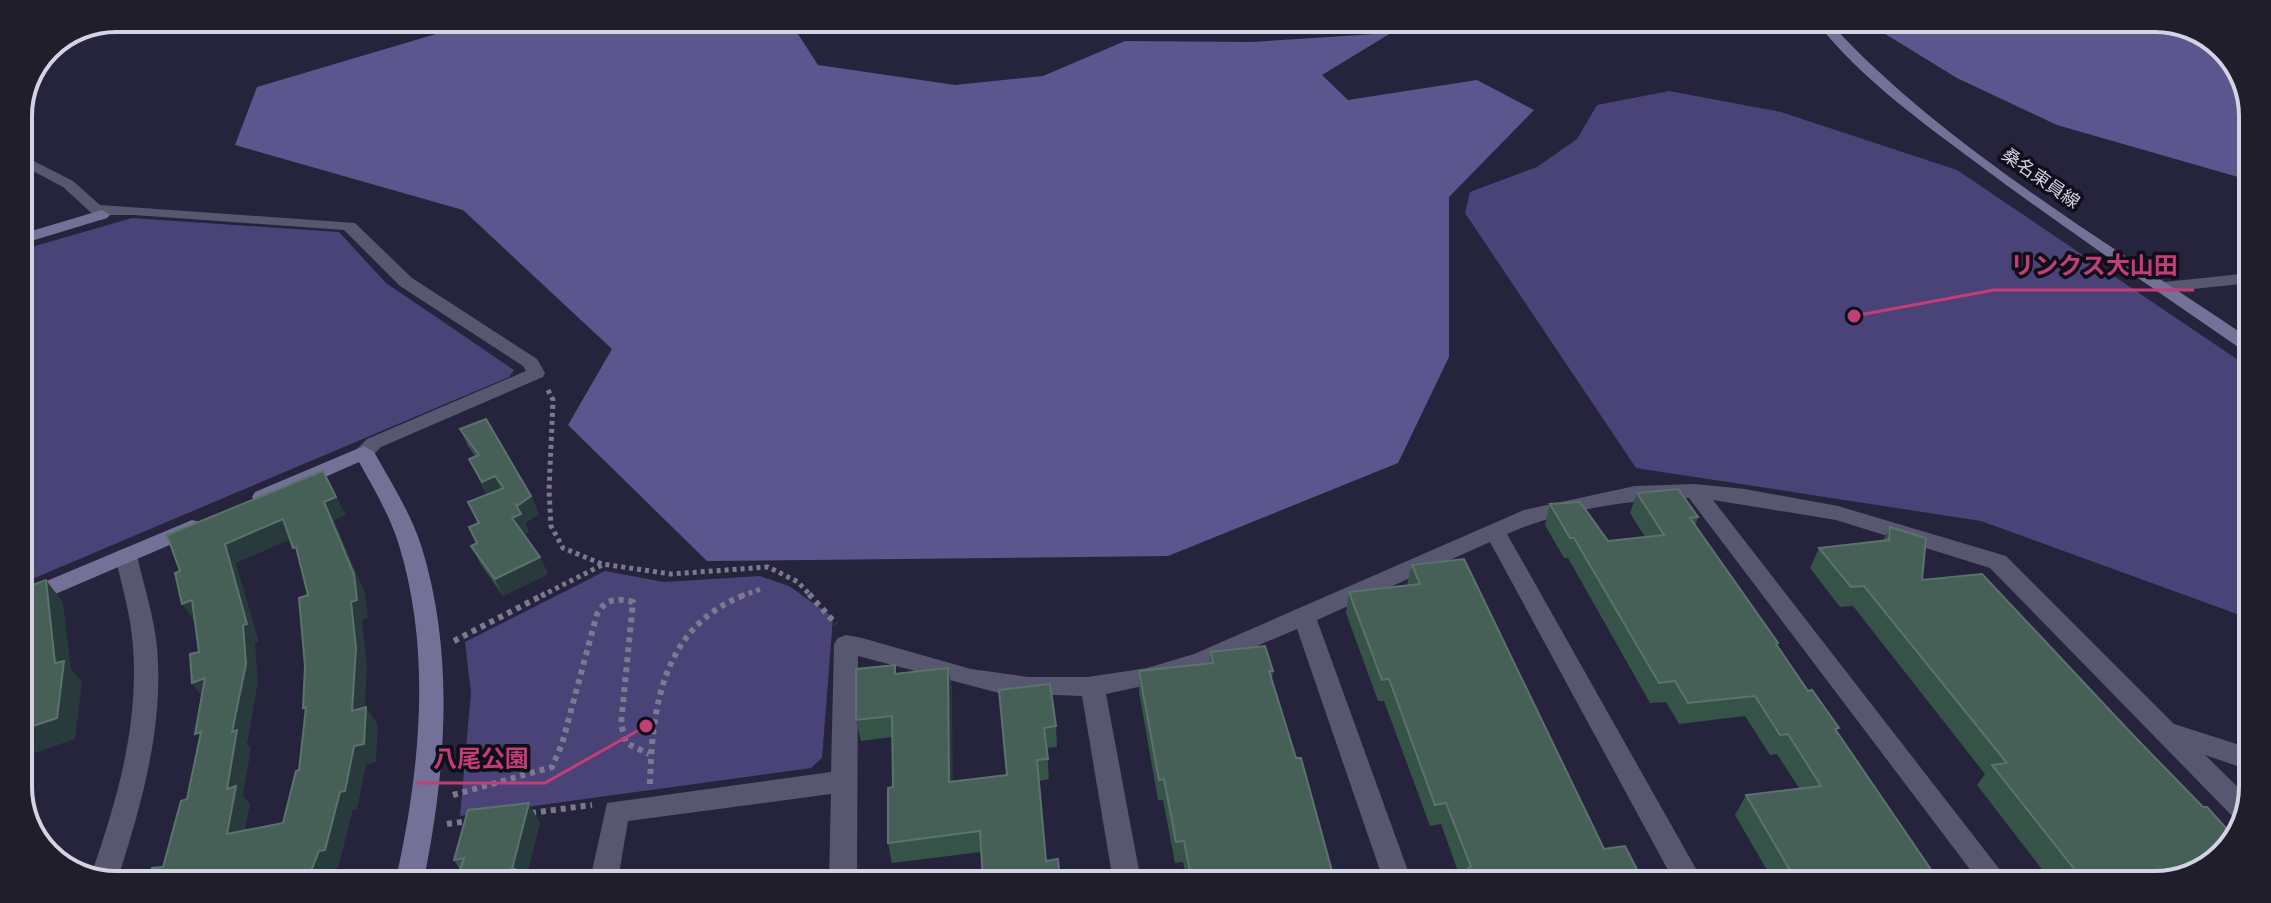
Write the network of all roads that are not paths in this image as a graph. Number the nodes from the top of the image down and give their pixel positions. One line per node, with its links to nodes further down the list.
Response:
1 (1831, 32): 6 (main road, 桑名東員線)
2 (32, 165): 3 (street)
3 (100, 213): 4 (main road); 8 (street)
4 (32, 235)
5 (2239, 279): 6 (street)
6 (2164, 287): 7 (main road, 桑名東員線)
7 (2239, 339)
8 (364, 452): 10 (main road); 22 (main road)
9 (1695, 491): 12 (street); 17 (street); 28 (street)
10 (238, 507)
11 (210, 519): 13 (main road)
12 (1495, 532): 15 (street); 27 (street)
13 (126, 556): 14 (main road); 21 (street)
14 (32, 596)
15 (1304, 616): 16 (street); 26 (street)
16 (1092, 685): 19 (street); 25 (street)
17 (2167, 732): 18 (street); 20 (street)
18 (2239, 756)
19 (844, 781): 23 (street); 24 (street)
20 (2237, 804)
21 (107, 870)
22 (412, 871)
23 (606, 871)
24 (843, 871)
25 (1125, 871)
26 (1394, 871)
27 (1683, 871)
28 (1987, 871)

